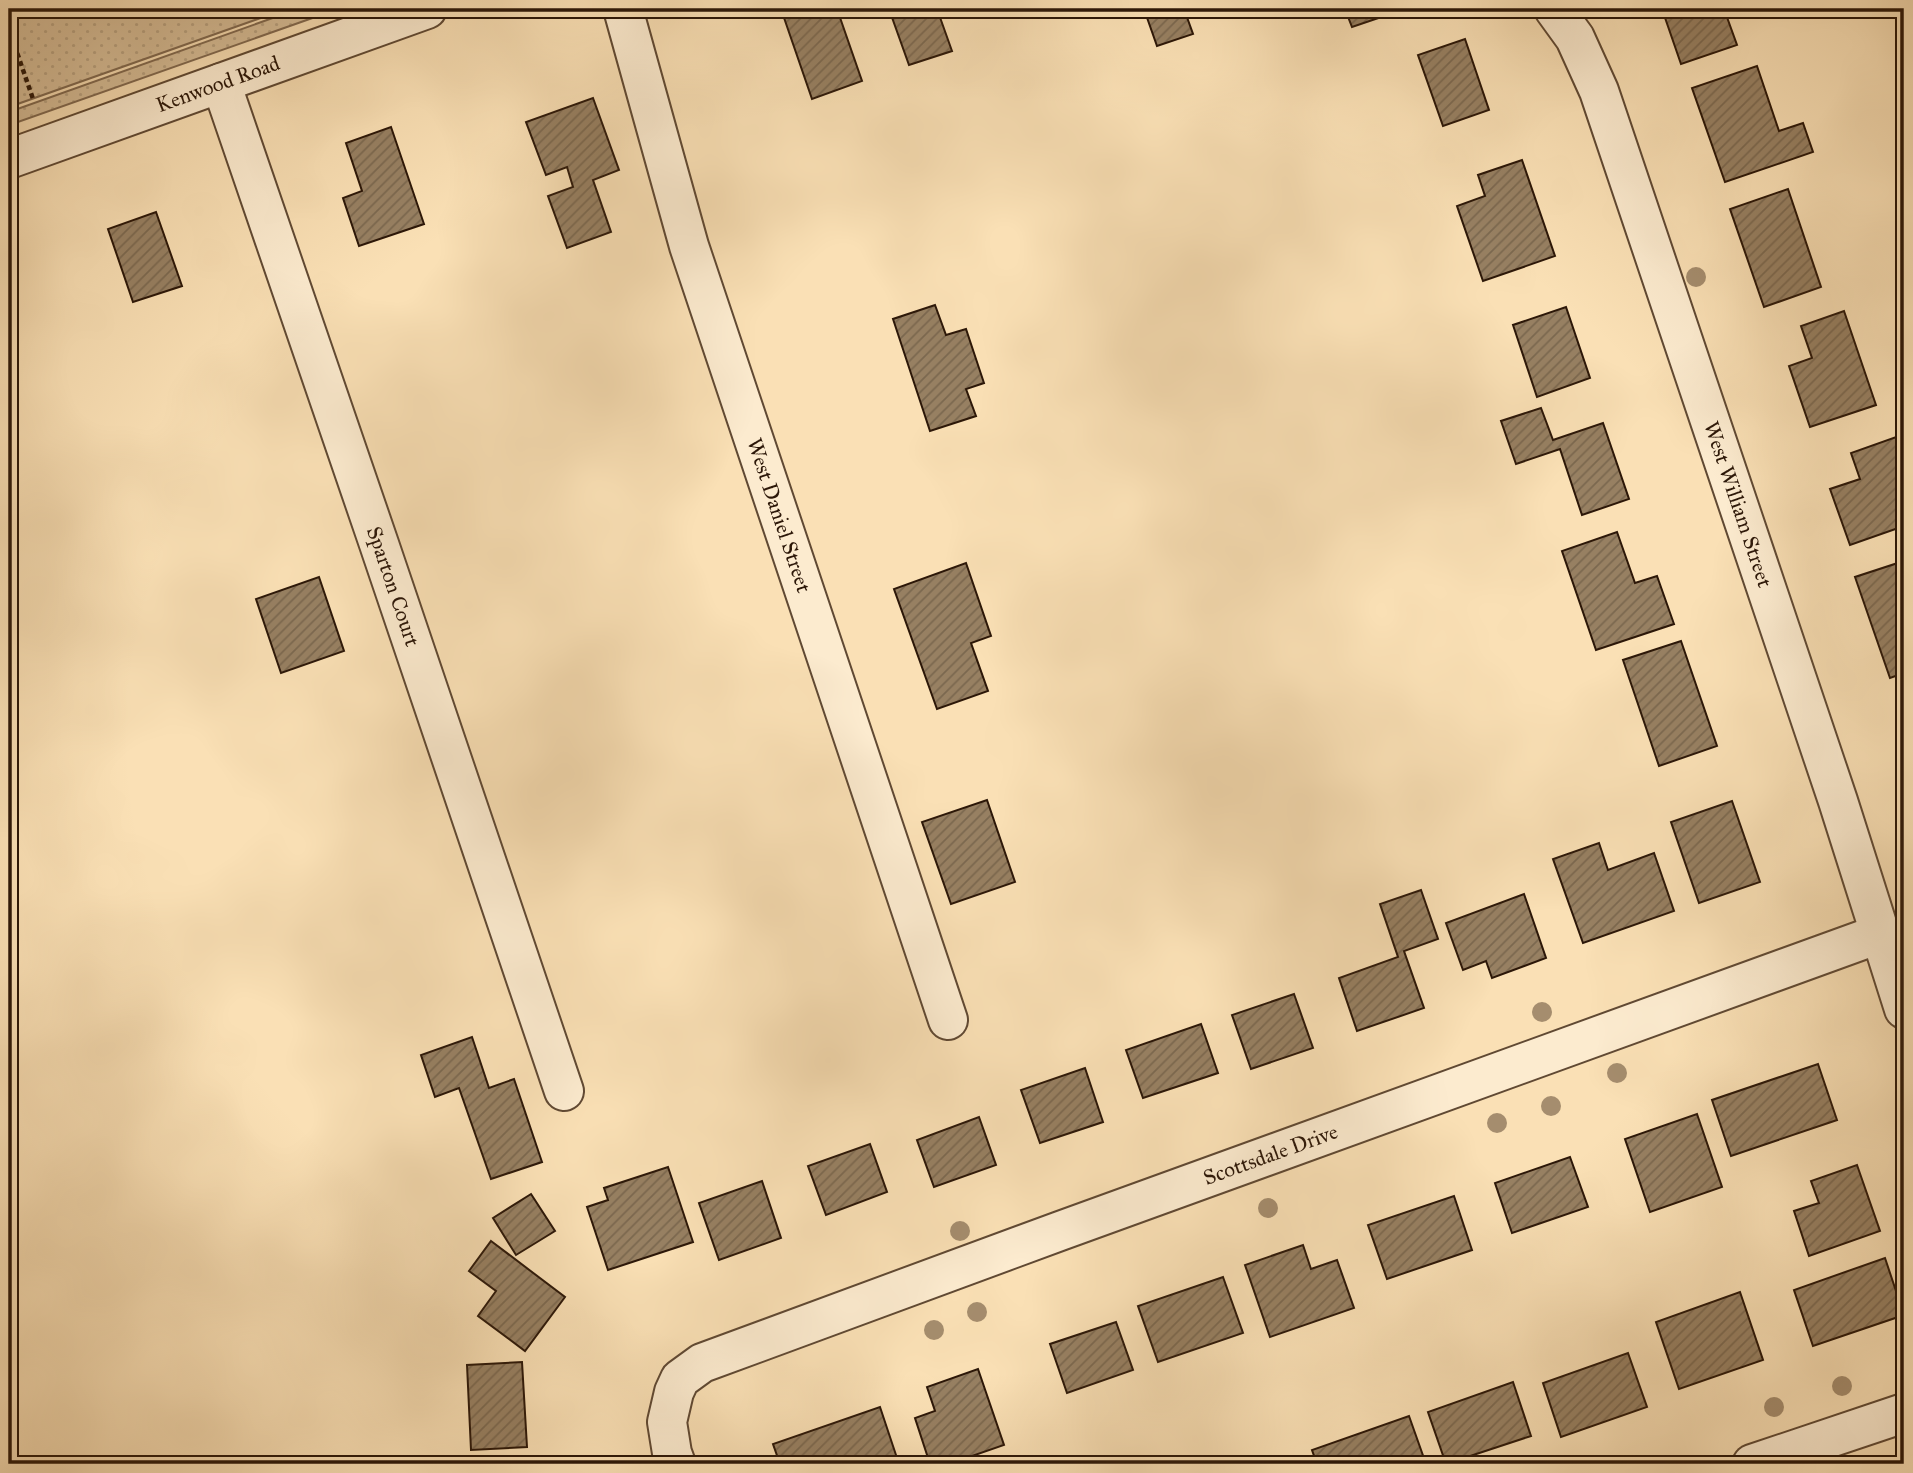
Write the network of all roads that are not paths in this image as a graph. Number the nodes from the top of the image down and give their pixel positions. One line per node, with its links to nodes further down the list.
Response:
1 (427, 9): 4 (street, Kenwood Road)
2 (623, 9): 8 (street, West Daniel Street)
3 (1554, 9): 6 (street, West William Street)
4 (221, 83): 5 (street, Kenwood Road); 9 (street, Sparton Court)
5 (9, 159)
6 (1879, 934): 7 (street, West William Street); 11 (street, Scottsdale Drive)
7 (1904, 1009)
8 (948, 1020)
9 (564, 1091)
10 (1904, 1413): 12 (street)
11 (676, 1464)
12 (1752, 1464)

